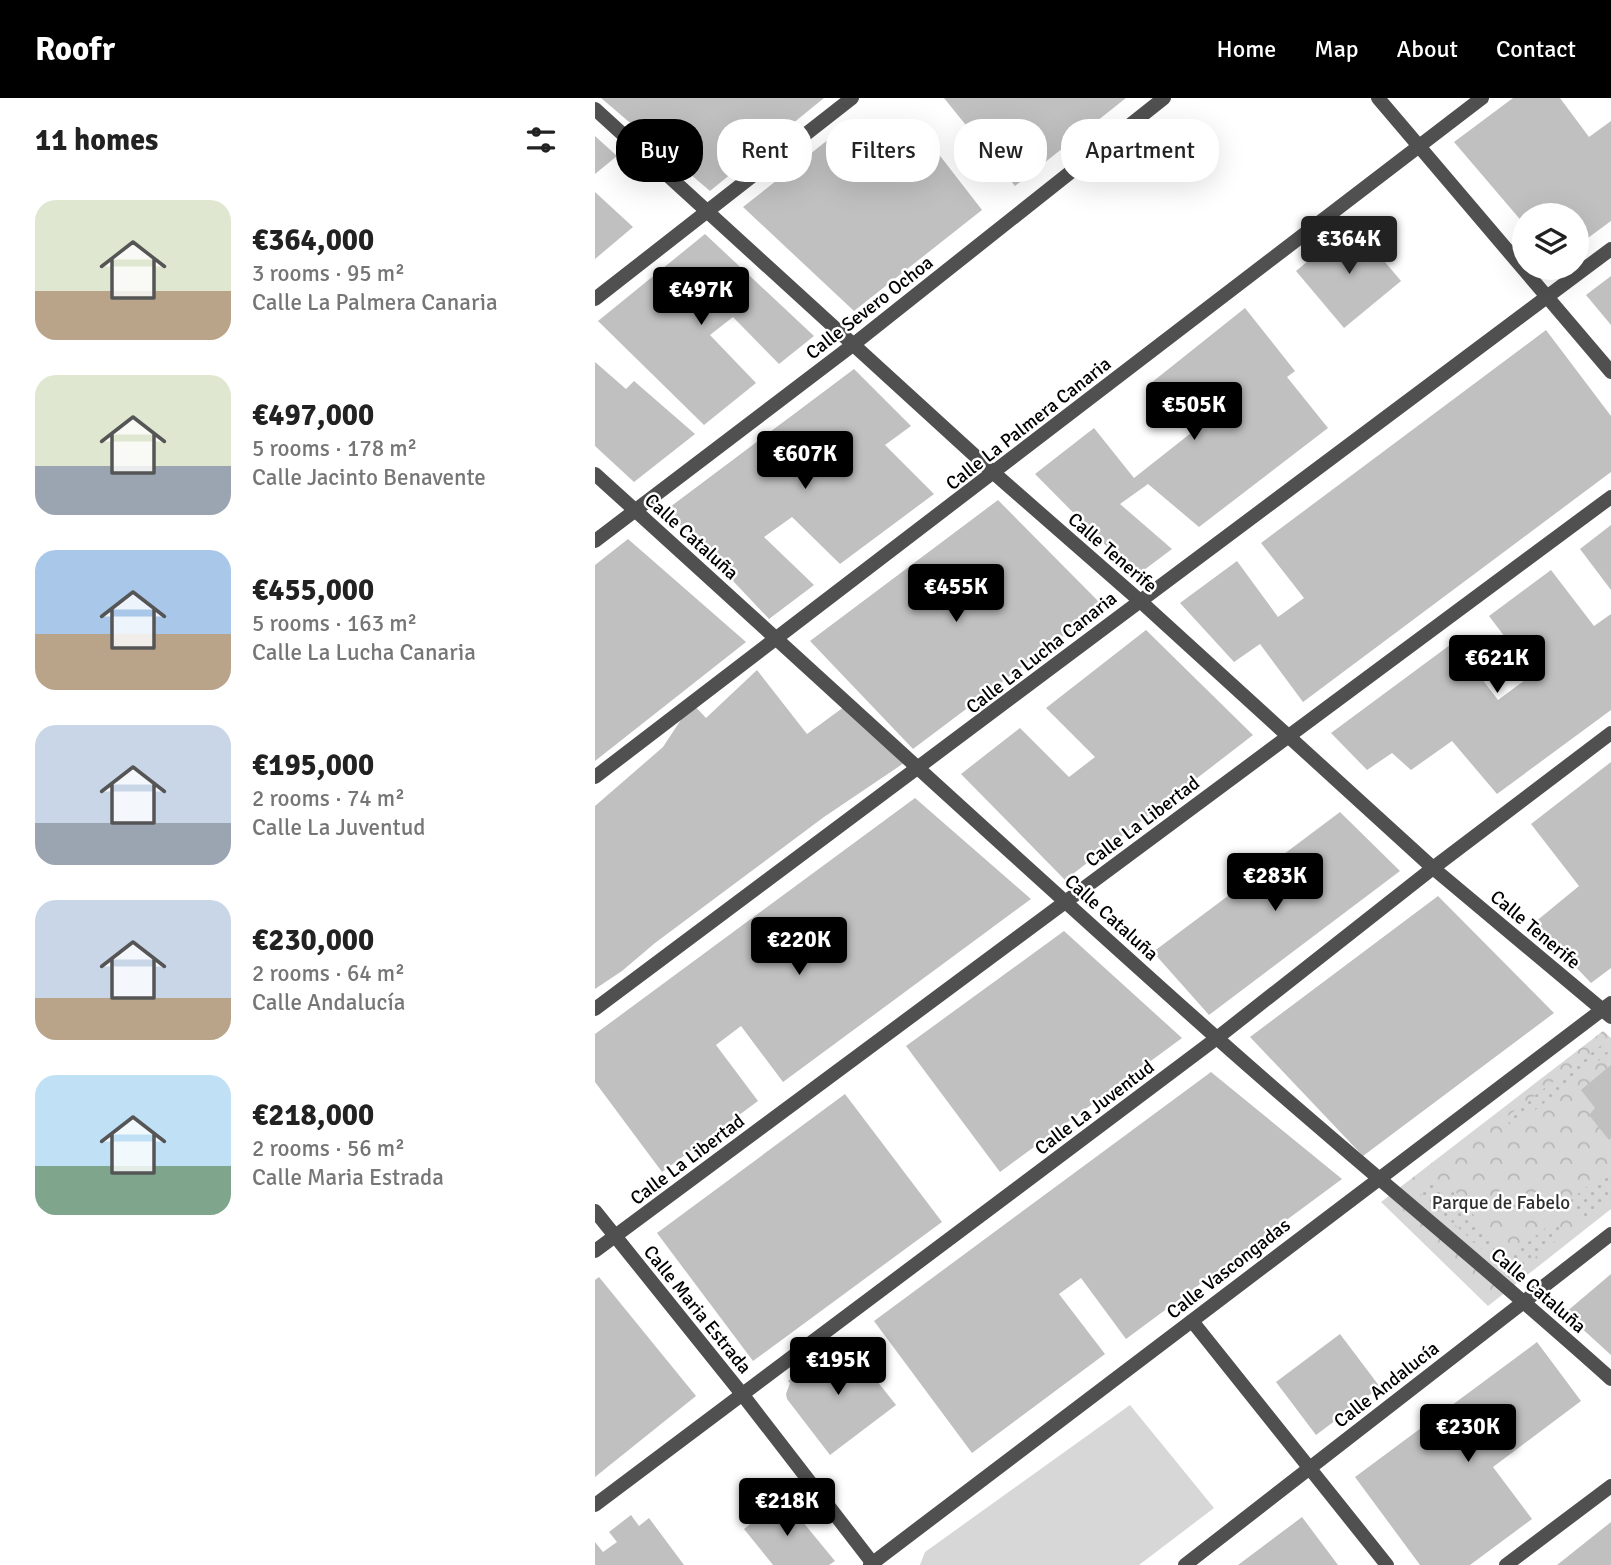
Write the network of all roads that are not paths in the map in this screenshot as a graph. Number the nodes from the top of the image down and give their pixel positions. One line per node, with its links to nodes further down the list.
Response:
1 (852, 98): 7 (street)
2 (1164, 98): 11 (street, Calle Severo Ochoa)
3 (1378, 98): 6 (street)
4 (1482, 98): 6 (street, Calle La Palmera Canaria)
5 (595, 109): 7 (street, Calle Tenerife)
6 (1419, 146): 9 (street); 14 (street, Calle La Palmera Canaria)
7 (708, 211): 10 (street); 11 (street, Calle Tenerife)
8 (1611, 249): 9 (street, Calle La Lucha Canaria)
9 (1547, 296): 12 (street); 18 (street, Calle La Lucha Canaria)
10 (595, 299)
11 (854, 344): 14 (street, Calle Tenerife); 16 (street, Calle Severo Ochoa)
12 (1611, 372)
13 (595, 474): 16 (street, Calle Cataluña)
14 (995, 474): 18 (street, Calle Tenerife); 19 (street, Calle La Palmera Canaria)
15 (1611, 497): 21 (street, Calle La Libertad)
16 (635, 510): 17 (street, Calle Severo Ochoa); 19 (street, Calle Cataluña)
17 (595, 541)
18 (1139, 600): 21 (street, Calle Tenerife); 22 (street, Calle La Lucha Canaria)
19 (776, 639): 22 (street, Calle Cataluña); 23 (street, Calle La Palmera Canaria)
20 (1611, 733): 24 (street, Calle La Juventud)
21 (1289, 736): 24 (street, Calle Tenerife); 25 (street, Calle La Libertad)
22 (920, 769): 25 (street, Calle Cataluña); 26 (street, Calle La Lucha Canaria)
23 (595, 777)
24 (1433, 868): 27 (street, Calle Tenerife); 28 (street, Calle La Juventud)
25 (1066, 901): 28 (street, Calle Cataluña); 32 (street, Calle La Libertad)
26 (595, 1009)
27 (1608, 1010): 29 (street, Calle Vascongadas)
28 (1217, 1038): 29 (street, Calle Cataluña); 37 (street, Calle La Juventud)
29 (1377, 1178): 34 (street, Calle Cataluña); 35 (street, Calle Vascongadas)
30 (595, 1211): 32 (street, Calle Maria Estrada)
31 (1611, 1234): 34 (street, Calle Andalucía)
32 (615, 1236): 33 (street, Calle La Libertad); 37 (street, Calle Maria Estrada)
33 (595, 1251)
34 (1525, 1301): 36 (street, Calle Cataluña); 38 (street, Calle Andalucía)
35 (1192, 1321): 38 (street); 41 (street, Calle Vascongadas)
36 (1611, 1379)
37 (742, 1394): 40 (street, Calle La Juventud); 41 (street, Calle Maria Estrada)
38 (1311, 1467): 42 (street, Calle Andalucía); 43 (street)
39 (1611, 1486): 44 (street)
40 (595, 1505)
41 (872, 1564)
42 (1185, 1565)
43 (1387, 1565)
44 (1506, 1565)

